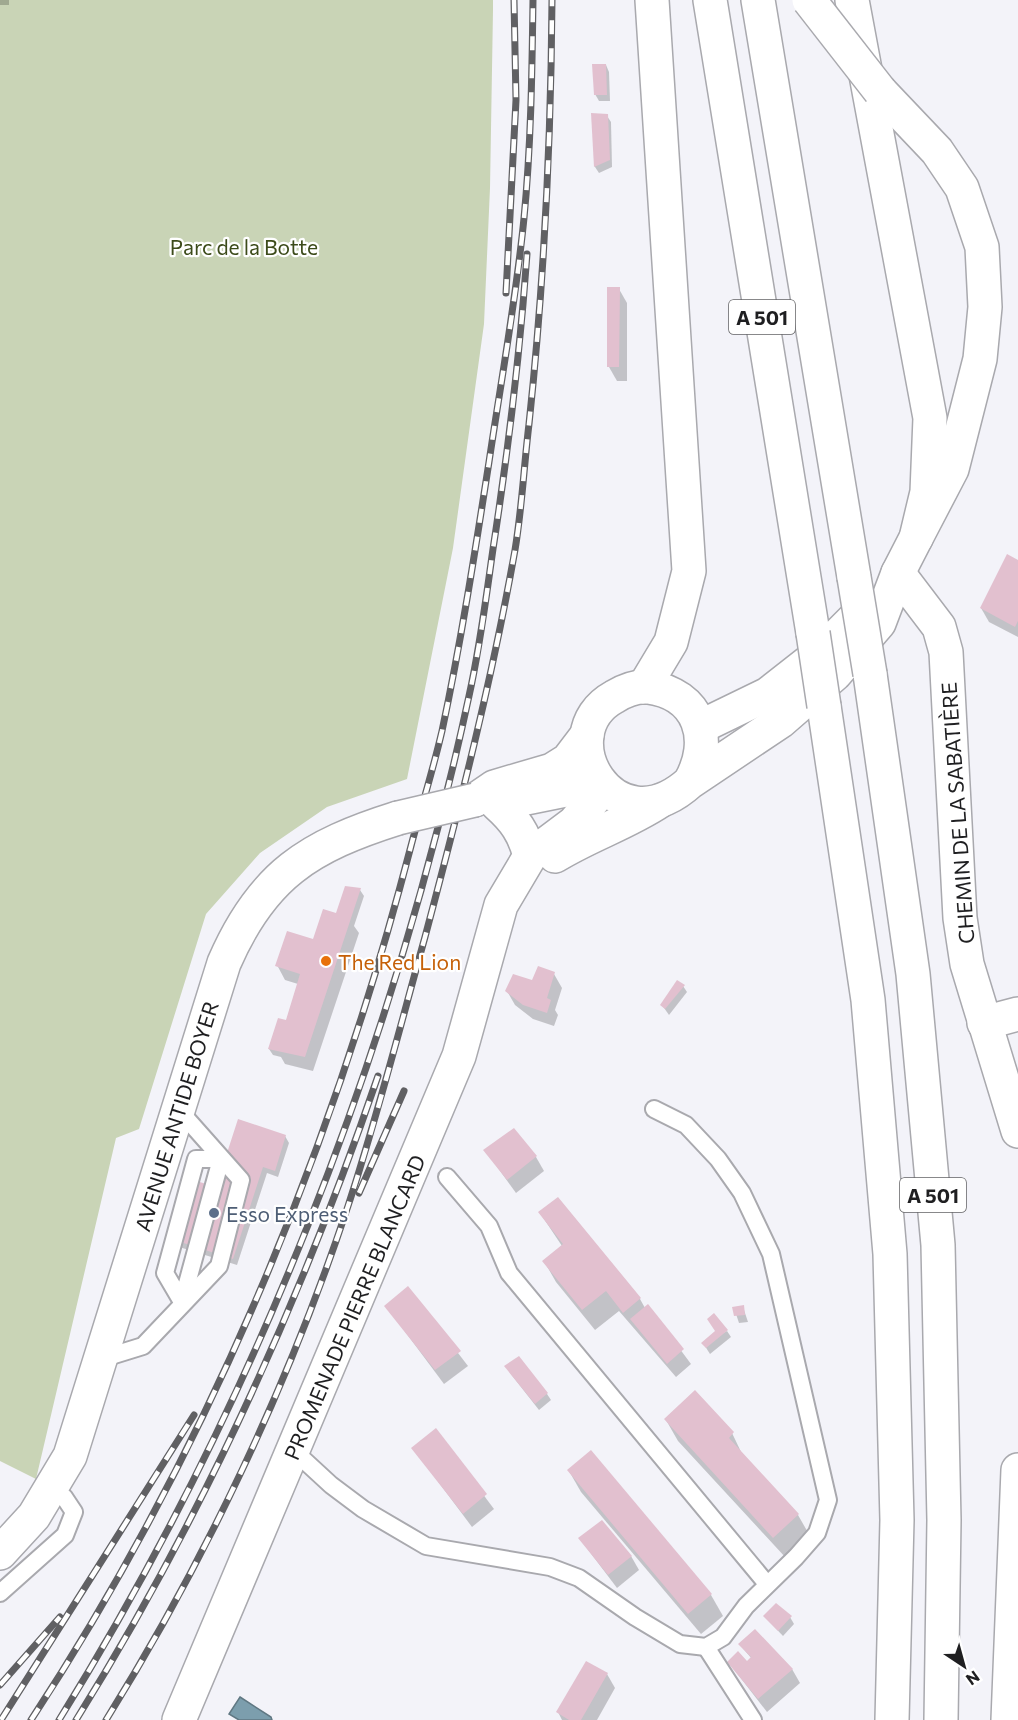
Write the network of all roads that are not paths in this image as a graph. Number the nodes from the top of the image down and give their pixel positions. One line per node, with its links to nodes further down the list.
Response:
1 (652, 0): 8 (main road)
2 (710, 0): 35 (main road, A 501, bridge)
3 (758, 0): 36 (main road, A 501, bridge)
4 (809, 0): 6 (main road, bridge)
5 (852, 0): 6 (main road)
6 (916, 538): 7 (main road)
7 (898, 573): 9 (main road); 11 (main road); 18 (main road, CHEMIN DE LA SABATIÈRE)
8 (644, 687): 9 (main road); 10 (main road)
9 (700, 727): 11 (main road)
10 (587, 735): 12 (main road); 14 (main road, AVENUE ANTIDE BOYER)
11 (690, 782): 13 (main road)
12 (602, 785): 13 (main road); 14 (main road, AVENUE ANTIDE BOYER); 15 (main road, PROMENADE PIERRE BLANCARD)
13 (661, 801): 16 (main road)
14 (486, 802): 15 (main road); 20 (main road, AVENUE ANTIDE BOYER, bridge)
15 (530, 856): 16 (main road, PROMENADE PIERRE BLANCARD)
16 (509, 888): 26 (main road, PROMENADE PIERRE BLANCARD)
17 (1018, 1014): 18 (main road)
18 (984, 1023): 21 (main road, CHEMIN DE LA SABATIÈRE)
19 (654, 1108): 30 (lane)
20 (178, 1109): 22 (lane); 25 (main road, AVENUE ANTIDE BOYER)
21 (1018, 1131)
22 (221, 1159): 24 (lane); 24 (lane); 24 (lane)
23 (447, 1177): 30 (lane)
24 (182, 1302): 25 (lane)
25 (101, 1359): 28 (main road, AVENUE ANTIDE BOYER)
26 (293, 1450): 32 (lane); 33 (main road, PROMENADE PIERRE BLANCARD)
27 (1018, 1470): 37 (main road)
28 (51, 1491): 29 (main road, AVENUE ANTIDE BOYER); 31 (lane)
29 (0, 1553)
30 (767, 1584): 32 (lane)
31 (0, 1593)
32 (706, 1647): 34 (lane)
33 (180, 1720)
34 (753, 1720)
35 (892, 1720)
36 (940, 1720)
37 (1008, 1720)

